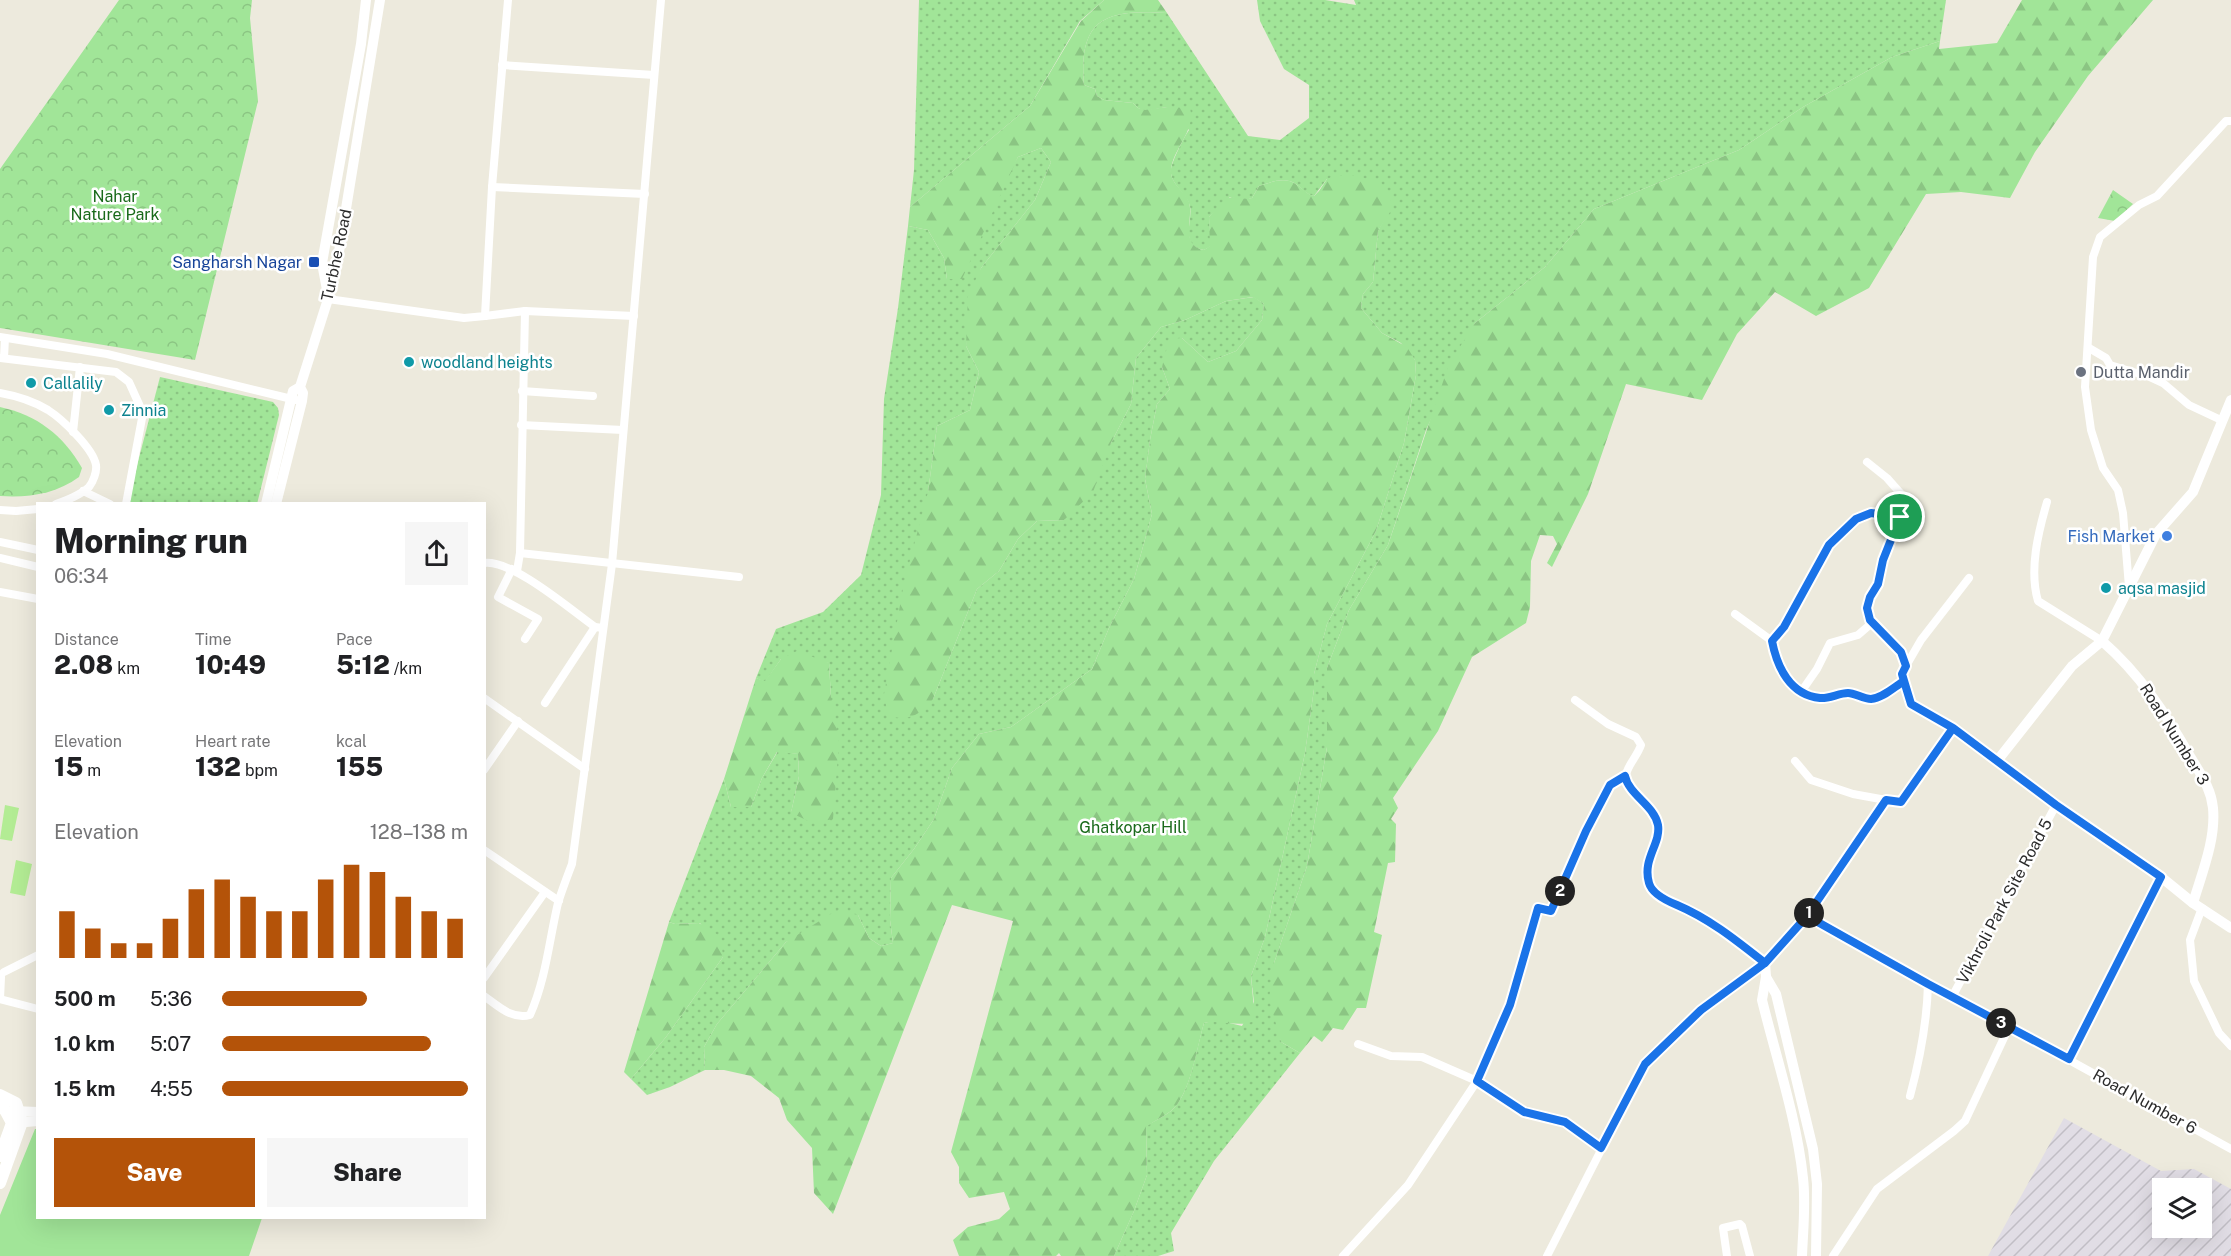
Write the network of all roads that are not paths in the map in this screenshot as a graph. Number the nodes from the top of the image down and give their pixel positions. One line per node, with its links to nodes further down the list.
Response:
1 (366, 0): 10 (street)
2 (380, 0): 10 (street, Turbhe Road)
3 (508, 0): 5 (street)
4 (661, 0): 6 (street)
5 (502, 65): 6 (street); 8 (street)
6 (654, 75): 9 (street)
7 (2231, 121): 15 (street)
8 (492, 187): 9 (street); 12 (street)
9 (645, 194): 13 (street)
10 (328, 299): 12 (street); 21 (street, Turbhe Road)
11 (525, 311): 12 (street); 13 (street); 18 (street)
12 (485, 316)
13 (634, 316): 25 (street)
14 (3, 337): 16 (street); 21 (street)
15 (2089, 348): 23 (street); 48 (street)
16 (2, 358): 17 (street)
17 (80, 367): 26 (street); 31 (street)
18 (522, 391): 20 (street); 24 (street)
19 (0, 393): 26 (street)
20 (594, 396)
21 (296, 400): 32 (street); 33 (street, Turbhe Road)
22 (2231, 400): 23 (street)
23 (2221, 420): 48 (street)
24 (521, 424): 25 (street); 40 (street)
25 (623, 430): 43 (street)
26 (74, 432): 28 (street)
27 (1867, 462): 37 (street)
28 (83, 491): 29 (street); 30 (street)
29 (60, 502)
30 (106, 502)
31 (126, 502)
32 (267, 502)
33 (276, 502)
34 (2047, 502): 56 (street)
35 (36, 509): 36 (street)
36 (0, 510)
37 (1900, 517): 52 (street); 55 (street)
38 (0, 542): 39 (street)
39 (36, 550)
40 (520, 553): 43 (street); 45 (street)
41 (0, 558): 44 (street)
42 (486, 563): 45 (street)
43 (612, 564): 46 (street); 53 (street)
44 (36, 567)
45 (514, 570): 53 (street); 54 (street)
46 (739, 577)
47 (1969, 578): 57 (street)
48 (2129, 587): 56 (street)
49 (0, 592): 50 (street)
50 (36, 599)
51 (1735, 614): 55 (street)
52 (1873, 622): 57 (street); 59 (street)
53 (599, 628): 62 (street); 68 (street)
54 (525, 639)
55 (1772, 641): 59 (street)
56 (2102, 641): 66 (street); 76 (street, Road Number 3)
57 (1906, 666): 58 (street)
58 (1904, 681): 59 (street); 64 (street)
59 (1800, 692)
60 (486, 699): 63 (street)
61 (1575, 700): 69 (street)
62 (545, 703)
63 (518, 722): 67 (street); 68 (street)
64 (1953, 728): 66 (street); 70 (street)
65 (1795, 761): 70 (street)
66 (1997, 761): 71 (street)
67 (486, 767)
68 (585, 769): 75 (street)
69 (1625, 776): 80 (street); 95 (street)
70 (1886, 800): 77 (street)
71 (2056, 805): 73 (street); 86 (street, Vikhroli Park Site Road 5)
72 (486, 851): 74 (street)
73 (2161, 877): 76 (street); 94 (street)
74 (545, 892): 75 (street); 82 (street)
75 (559, 901): 85 (street)
76 (2198, 905): 78 (street); 93 (street)
77 (1807, 916): 80 (street); 84 (street, Road Number 6)
78 (2231, 928)
79 (36, 956): 81 (street)
80 (1765, 963): 83 (street); 104 (street)
81 (1, 973): 87 (street)
82 (486, 975)
83 (1766, 977): 90 (street); 91 (street)
84 (1928, 984): 86 (street, Road Number 6); 99 (street)
85 (486, 997)
86 (1952, 997): 89 (street, Road Number 6)
87 (0, 999): 88 (street)
88 (36, 1008)
89 (2008, 1027): 94 (street, Road Number 6); 116 (street)
90 (1785, 1031): 91 (street); 96 (street)
91 (1770, 1034): 97 (street)
92 (1359, 1044): 95 (street)
93 (2231, 1046)
94 (2069, 1059): 105 (street, Road Number 6)
95 (1477, 1081): 104 (street); 111 (street)
96 (1798, 1087): 97 (street); 107 (street)
97 (1784, 1090): 108 (street)
98 (0, 1095): 102 (main road)
99 (1910, 1096)
100 (3, 1109): 102 (main road)
101 (36, 1113): 102 (street)
102 (18, 1119): 103 (street); 106 (main road); 109 (main road)
103 (36, 1121)
104 (1601, 1148): 112 (street)
105 (2231, 1149)
106 (0, 1156)
107 (1816, 1178): 108 (street); 115 (street)
108 (1803, 1179): 114 (street)
109 (0, 1183)
110 (1724, 1254): 113 (street)
111 (1343, 1256)
112 (1547, 1256)
113 (1750, 1256)
114 (1802, 1256)
115 (1816, 1256)
116 (1833, 1256)

